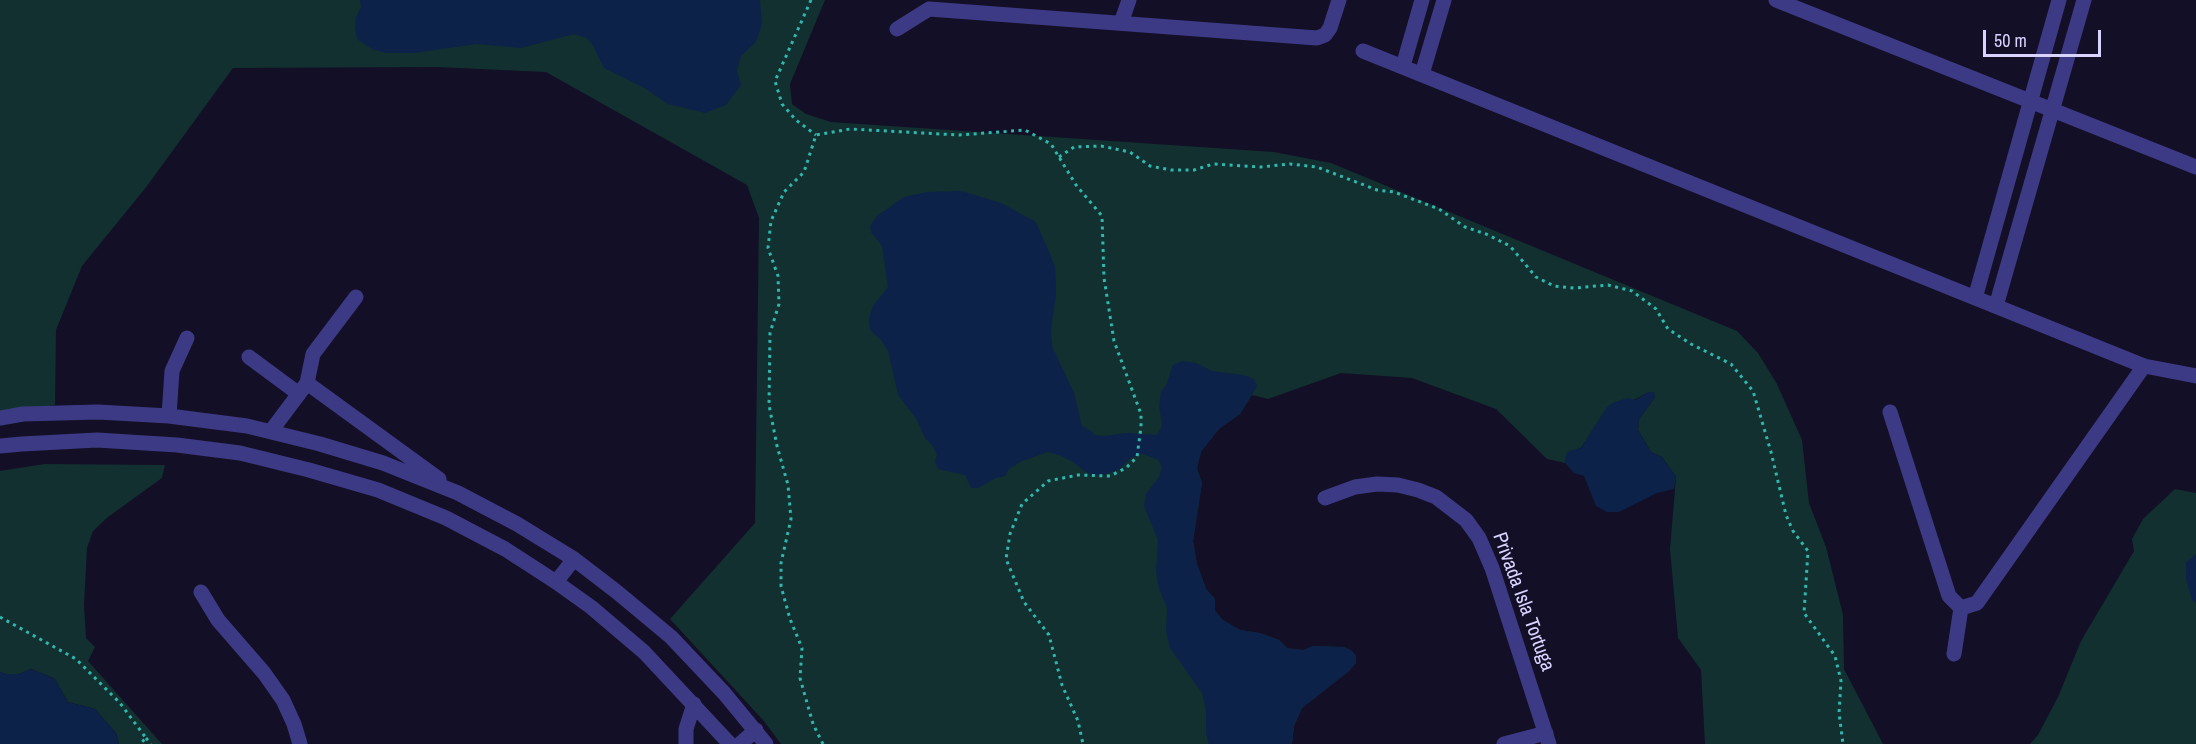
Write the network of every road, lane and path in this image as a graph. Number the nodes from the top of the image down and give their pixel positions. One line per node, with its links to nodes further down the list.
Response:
1 (812, 0): 17 (path)
2 (1129, 0): 10 (street)
3 (1339, 0): 10 (street)
4 (1422, 0): 13 (street)
5 (1444, 0): 14 (street)
6 (1776, 0): 15 (street)
7 (2059, 0): 15 (street)
8 (2084, 0): 16 (street)
9 (931, 4): 10 (street); 11 (street)
10 (1121, 23)
11 (897, 29)
12 (1363, 51): 13 (street)
13 (1403, 66): 14 (street)
14 (1422, 74): 21 (street)
15 (2031, 102): 16 (street); 21 (street)
16 (2053, 110): 19 (street); 22 (street)
17 (816, 135): 18 (path); 52 (path)
18 (1058, 158): 53 (path); 55 (path)
19 (2196, 167)
20 (356, 297): 27 (street)
21 (1975, 298): 22 (street)
22 (1996, 306): 25 (street)
23 (187, 338): 29 (street)
24 (249, 357): 27 (street)
25 (2144, 366): 26 (street); 38 (street)
26 (2196, 376)
27 (303, 388): 31 (street); 33 (street)
28 (1890, 412): 38 (street)
29 (169, 416): 30 (street); 31 (street)
30 (0, 418)
31 (271, 431): 33 (street)
32 (0, 446): 36 (street)
33 (459, 493): 35 (street)
34 (1325, 498): 44 (street, Privada Isla Tortuga)
35 (574, 559): 36 (street); 42 (street)
36 (556, 582): 41 (street)
37 (201, 592): 47 (street)
38 (1961, 608): 40 (street)
39 (0, 617): 43 (path)
40 (1954, 654)
41 (694, 704): 48 (street); 49 (street)
42 (756, 730): 50 (street); 51 (street)
43 (146, 738): 45 (path); 46 (path)
44 (1548, 739): 54 (street)
45 (140, 744)
46 (151, 744)
47 (300, 744)
48 (686, 744)
49 (730, 744)
50 (740, 744)
51 (766, 744)
52 (822, 744)
53 (1083, 744)
54 (1504, 744)
55 (1843, 744)

